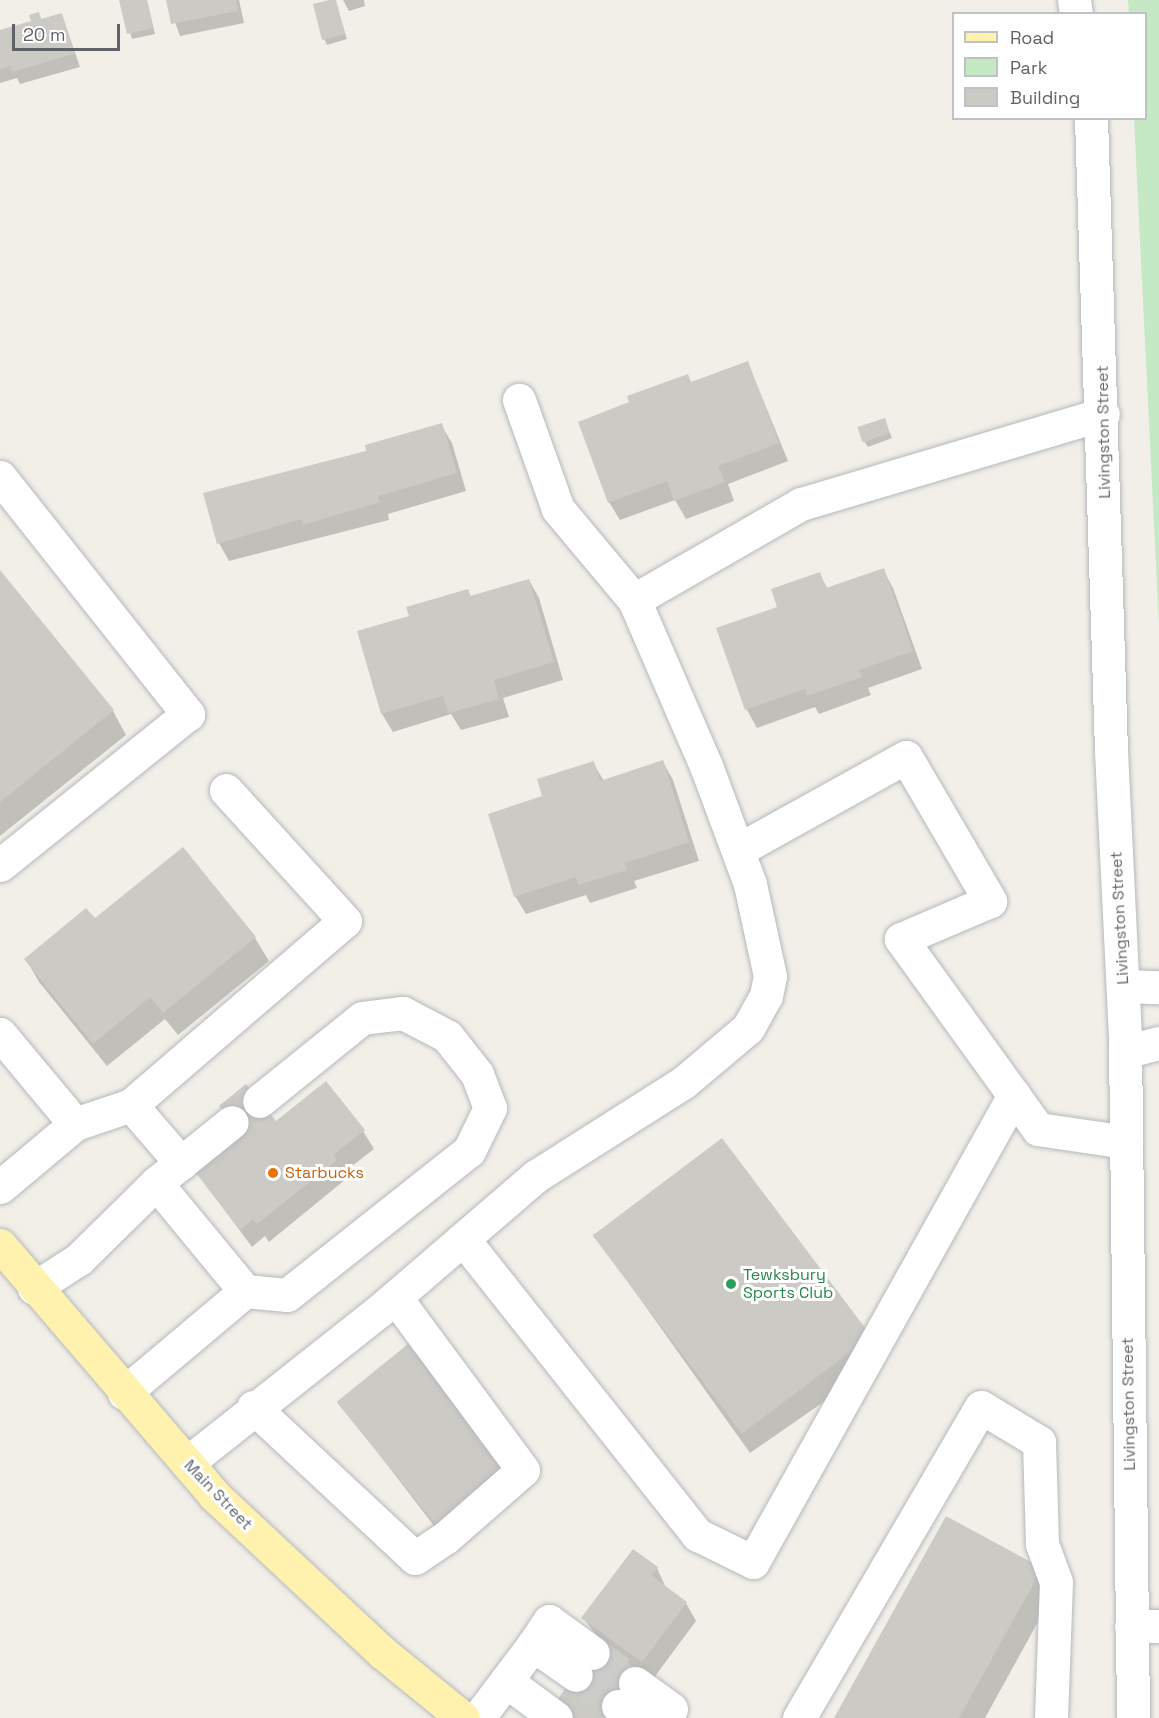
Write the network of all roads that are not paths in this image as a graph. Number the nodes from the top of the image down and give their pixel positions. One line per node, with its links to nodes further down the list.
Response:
1 (1092, 120): 3 (street, Livingston Street)
2 (519, 400): 5 (street)
3 (1103, 414): 5 (street); 9 (street, Livingston Street)
4 (0, 477): 8 (street)
5 (634, 600): 7 (street)
6 (226, 790): 16 (street)
7 (738, 850): 14 (street); 22 (street)
8 (0, 865)
9 (1124, 986): 10 (street); 13 (street, Livingston Street)
10 (1159, 987)
11 (0, 1034): 18 (street)
12 (1159, 1043): 13 (street)
13 (1125, 1053): 19 (street, Livingston Street)
14 (1014, 1095): 19 (street); 22 (street)
15 (259, 1101): 25 (street)
16 (131, 1105): 18 (street); 20 (street)
17 (232, 1122): 20 (street)
18 (75, 1124): 21 (street)
19 (1126, 1142): 30 (street, Livingston Street)
20 (179, 1165): 24 (street); 25 (street)
21 (0, 1187)
22 (463, 1239): 26 (street)
23 (0, 1245): 24 (main road, Main Street)
24 (34, 1288): 27 (main road, Main Street)
25 (245, 1291): 27 (street)
26 (395, 1297): 28 (street); 28 (street)
27 (124, 1393): 29 (main road, Main Street)
28 (253, 1407): 29 (street)
29 (187, 1463): 35 (main road, Main Street)
30 (1146, 1583): 31 (street, Livingston Street)
31 (1145, 1626): 41 (street, Livingston Street)
32 (584, 1664): 33 (street)
33 (506, 1681): 36 (street); 37 (street)
34 (629, 1702): 38 (street)
35 (463, 1718)
36 (478, 1718)
37 (556, 1718)
38 (665, 1718)
39 (799, 1718): 40 (street)
40 (1051, 1718)
41 (1133, 1718)

